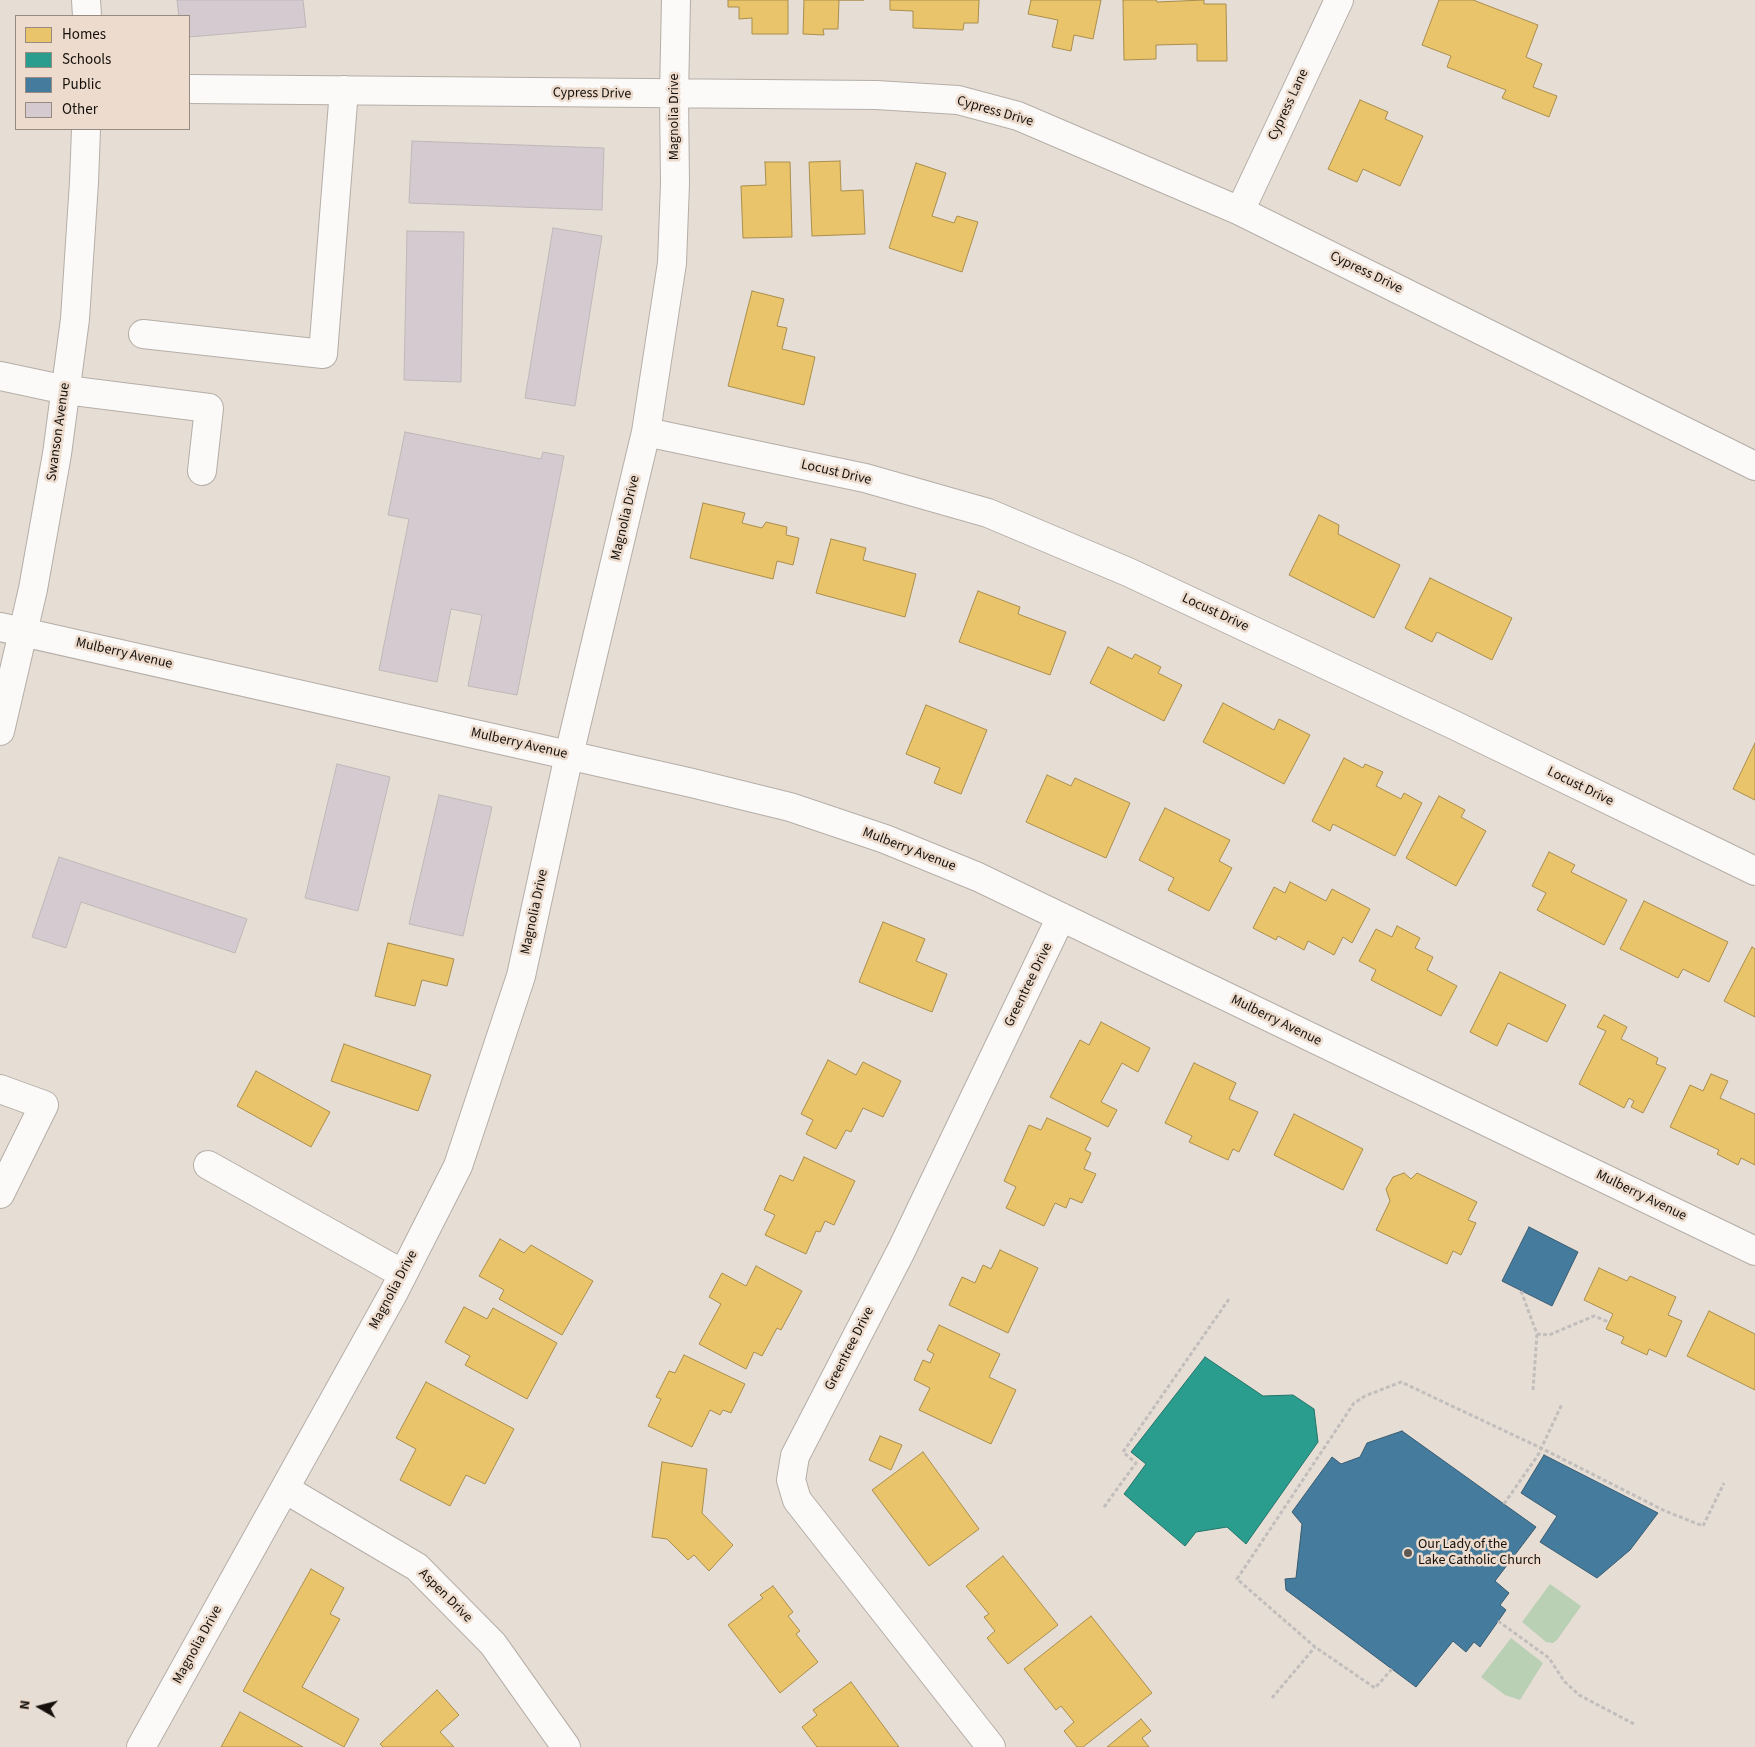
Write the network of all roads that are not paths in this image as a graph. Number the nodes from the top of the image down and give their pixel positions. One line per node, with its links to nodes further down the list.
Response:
1 (86, 0): 4 (street)
2 (676, 0): 7 (street, Magnolia Drive)
3 (1339, 0): 9 (street, Cypress Lane)
4 (87, 15)
5 (190, 89): 6 (street, Cypress Drive)
6 (344, 90): 7 (street, Cypress Drive); 10 (street)
7 (674, 95): 9 (street, Cypress Drive); 13 (street, Magnolia Drive)
8 (86, 130): 12 (street, Swanson Avenue)
9 (1240, 211): 14 (street, Cypress Drive)
10 (143, 334)
11 (0, 376): 12 (street)
12 (66, 390): 15 (street); 16 (street, Swanson Avenue)
13 (646, 432): 18 (street, Magnolia Drive); 19 (street, Locust Drive)
14 (1755, 466)
15 (202, 471)
16 (12, 629): 17 (street, Swanson Avenue); 18 (street, Mulberry Avenue)
17 (0, 730)
18 (569, 755): 20 (street, Mulberry Avenue); 25 (street, Magnolia Drive)
19 (1755, 871)
20 (1061, 918): 24 (street, Mulberry Avenue); 29 (street, Greentree Drive)
21 (0, 1089): 23 (street)
22 (208, 1165): 25 (street)
23 (0, 1194)
24 (1755, 1251)
25 (403, 1274): 26 (street, Magnolia Drive)
26 (285, 1489): 27 (street, Magnolia Drive); 28 (street, Aspen Drive)
27 (141, 1747)
28 (566, 1747)
29 (990, 1747)

